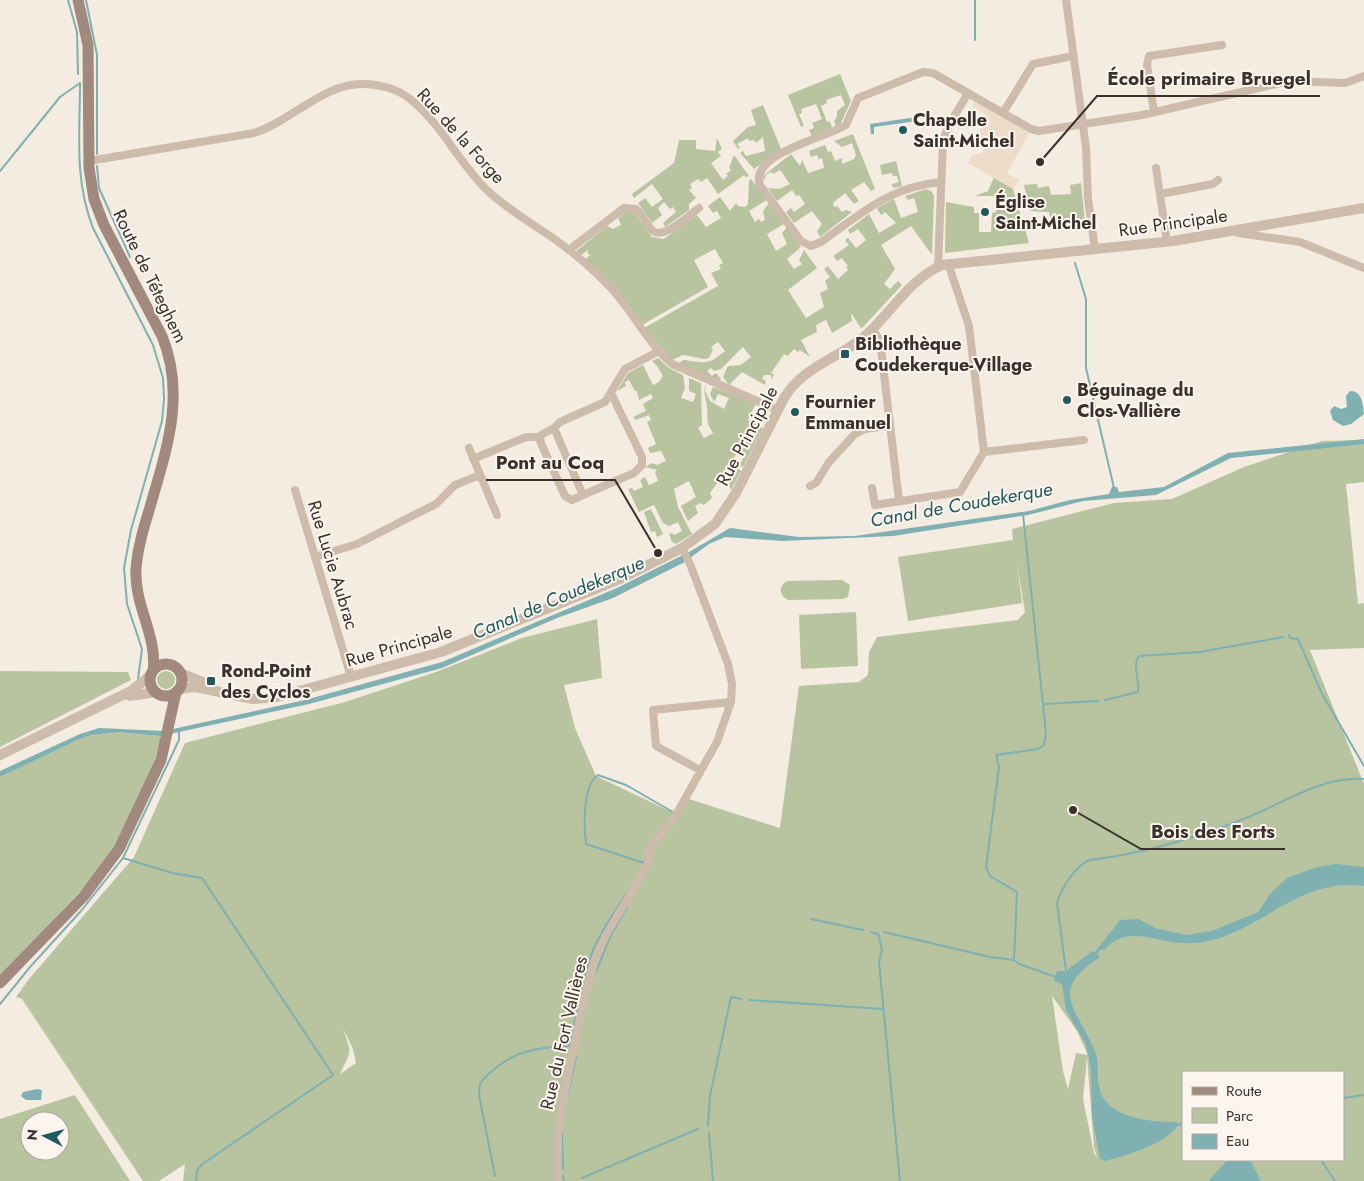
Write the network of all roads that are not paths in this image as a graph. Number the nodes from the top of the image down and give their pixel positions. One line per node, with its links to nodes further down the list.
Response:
1 (78, 0): 10 (main road, Route de Téteghem)
2 (1066, 0): 4 (street)
3 (1222, 45): 7 (street)
4 (1073, 56): 8 (street); 9 (street)
5 (1364, 76): 7 (street)
6 (968, 93): 8 (street); 13 (street); 13 (street)
7 (1154, 112): 9 (street)
8 (1003, 113): 9 (street)
9 (1083, 124): 23 (street)
10 (89, 161): 22 (street, Rue de la Forge); 46 (main road, Route de Téteghem)
11 (1156, 168): 14 (street)
12 (1218, 180): 14 (street)
13 (941, 182): 24 (street)
14 (1160, 194): 21 (street)
15 (1364, 207): 17 (street, Rue Principale)
16 (699, 208): 22 (street)
17 (1274, 224): 18 (street, Rue Principale); 19 (street); 20 (street)
18 (1224, 232): 19 (street); 21 (street, Rue Principale)
19 (1277, 237): 20 (street)
20 (1294, 241): 25 (street)
21 (1167, 242): 23 (street, Rue Principale)
22 (569, 250): 27 (street, Rue de la Forge)
23 (1095, 250): 24 (street, Rue Principale)
24 (943, 265): 26 (street, Rue Principale); 35 (street)
25 (1364, 268)
26 (872, 329): 29 (street, Rue Principale); 30 (street)
27 (658, 351): 28 (street); 29 (street, Rue de la Forge)
28 (611, 393): 31 (street); 41 (street)
29 (778, 410): 44 (street, Rue Principale)
30 (889, 426): 38 (street); 42 (street)
31 (554, 428): 32 (street); 41 (street)
32 (540, 437): 36 (street); 41 (street)
33 (1084, 440): 35 (street)
34 (469, 448): 36 (street)
35 (984, 452): 42 (street)
36 (473, 460): 37 (street)
37 (480, 475): 43 (street); 45 (street)
38 (810, 486)
39 (872, 488): 42 (street)
40 (295, 490): 45 (street, Rue Lucie Aubrac)
41 (583, 495)
42 (899, 501)
43 (497, 515)
44 (682, 550): 50 (street, Rue Principale); 55 (street, Rue du Fort Vallières)
45 (316, 557): 50 (street, Rue Lucie Aubrac)
46 (146, 624): 47 (main road, Route de Téteghem); 48 (main road, Route de Téteghem)
47 (170, 664): 48 (main road); 49 (main road)
48 (152, 673): 52 (main road); 54 (street)
49 (180, 673): 51 (main road); 53 (street, Rue Principale)
50 (351, 677): 53 (street, Rue Principale)
51 (178, 690): 52 (main road); 53 (street, Rue Principale); 56 (main road)
52 (158, 693): 54 (street); 56 (main road)
53 (289, 693)
54 (110, 702): 57 (street)
55 (731, 702): 58 (street, Rue du Fort Vallières); 58 (street)
56 (168, 726): 59 (main road)
57 (0, 755)
58 (700, 770): 60 (street, Rue du Fort Vallières)
59 (0, 983)
60 (558, 1181)

